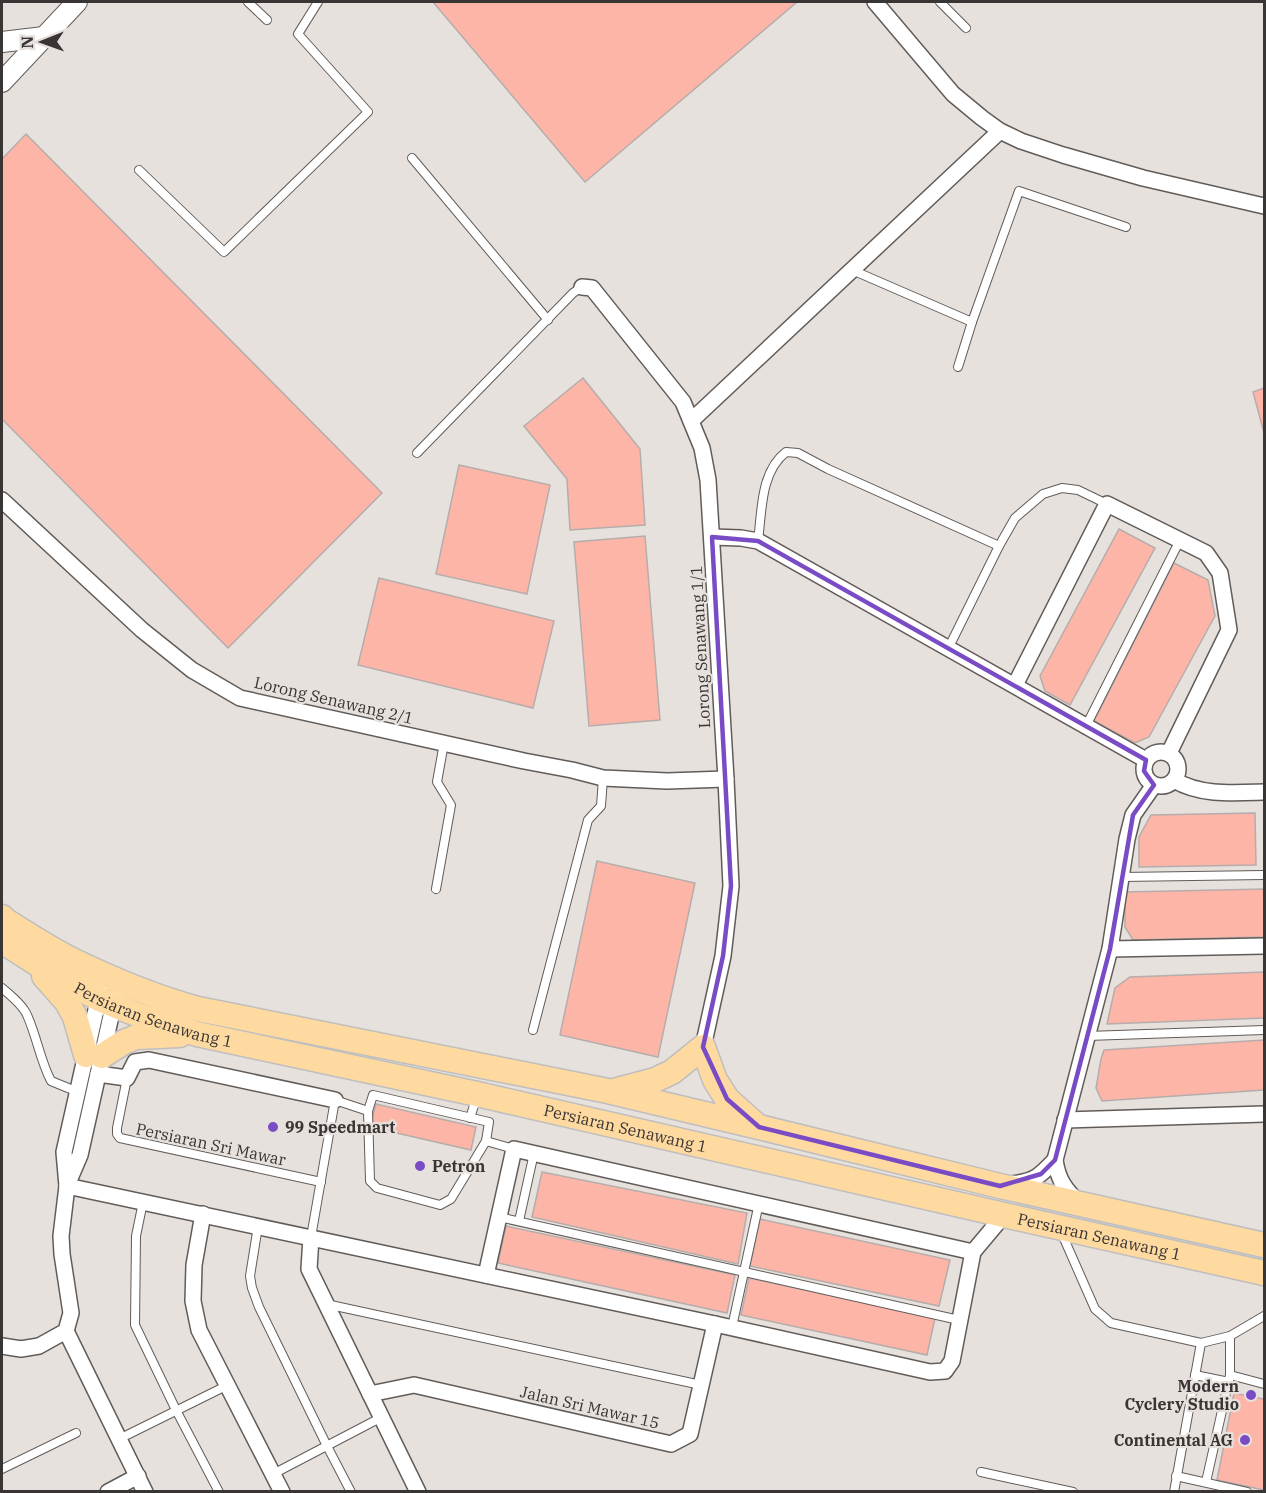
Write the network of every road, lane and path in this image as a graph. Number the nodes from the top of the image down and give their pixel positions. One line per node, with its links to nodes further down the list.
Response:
1 (77, 2): 8 (street)
2 (248, 2): 6 (lane)
3 (318, 2): 13 (lane)
4 (875, 2): 11 (street)
5 (940, 2): 7 (lane)
6 (267, 20)
7 (966, 28)
8 (44, 37): 9 (street); 10 (street)
9 (2, 42)
10 (3, 79)
11 (1000, 131): 14 (street); 16 (street)
12 (412, 158): 18 (lane)
13 (140, 170)
14 (1264, 206)
15 (1126, 227): 19 (lane)
16 (852, 270): 19 (lane); 21 (street)
17 (582, 287): 18 (lane); 21 (street, Lorong Senawang 1/1)
18 (548, 320): 22 (lane)
19 (972, 322): 20 (lane)
20 (958, 367)
21 (692, 421): 25 (street, Lorong Senawang 1/1)
22 (417, 453)
23 (2, 500): 32 (street, Lorong Senawang 2/1)
24 (1107, 504): 26 (street); 28 (lane); 30 (street)
25 (712, 537): 27 (street); 36 (street, Lorong Senawang 1/1)
26 (1180, 540): 31 (lane); 33 (street)
27 (758, 541): 28 (lane); 29 (street)
28 (999, 546): 29 (lane)
29 (948, 649): 30 (street)
30 (1015, 685): 31 (street)
31 (1086, 726): 34 (street)
32 (444, 743): 35 (street, Lorong Senawang 2/1); 42 (lane)
33 (1169, 753): 34 (street); 37 (street)
34 (1146, 760): 38 (street)
35 (603, 778): 36 (street, Lorong Senawang 2/1); 51 (lane)
36 (726, 779): 55 (street, Lorong Senawang 1/1)
37 (1174, 780): 38 (street); 39 (street)
38 (1154, 785): 41 (street)
39 (1264, 792)
40 (1264, 875): 41 (lane)
41 (1121, 877): 46 (street)
42 (436, 889)
43 (2, 917): 48 (main road, Persiaran Senawang 1)
44 (2, 941): 47 (main road, Persiaran Senawang 1)
45 (1264, 946): 46 (street)
46 (1110, 949): 54 (street)
47 (24, 954): 50 (main road, Persiaran Senawang 1); 56 (main road)
48 (112, 977): 50 (street); 59 (main road, Persiaran Senawang 1)
49 (2, 988): 60 (lane)
50 (106, 1002): 53 (main road, Persiaran Senawang 1); 56 (street)
51 (533, 1030)
52 (1264, 1030): 54 (lane)
53 (197, 1035): 56 (main road); 58 (main road, Persiaran Senawang 1)
54 (1088, 1036): 66 (street)
55 (703, 1047): 59 (main road); 67 (main road)
56 (95, 1062): 57 (street); 60 (street); 73 (street)
57 (127, 1078): 62 (street); 72 (lane, Persiaran Sri Mawar)
58 (388, 1087): 61 (main road, Persiaran Senawang 1); 63 (lane); 65 (lane)
59 (608, 1091): 67 (main road, Persiaran Senawang 1)
60 (78, 1092): 73 (street)
61 (477, 1094): 65 (lane); 79 (main road, Persiaran Senawang 1)
62 (336, 1100): 63 (lane); 72 (lane)
63 (368, 1111): 68 (lane)
64 (1264, 1114): 66 (street)
65 (470, 1118): 68 (lane)
66 (1065, 1120): 71 (street)
67 (759, 1127): 74 (main road, Persiaran Senawang 1)
68 (486, 1141): 69 (lane)
69 (514, 1149): 70 (street); 80 (street)
70 (534, 1153): 76 (street); 81 (lane)
71 (1055, 1160): 74 (street); 77 (street)
72 (321, 1182): 84 (lane)
73 (67, 1186): 75 (street); 95 (street)
74 (1000, 1186): 77 (main road, Persiaran Senawang 1)
75 (143, 1202): 78 (street); 105 (lane)
76 (759, 1203): 86 (street); 87 (lane)
77 (1081, 1205): 85 (main road, Persiaran Senawang 1)
78 (203, 1214): 82 (street); 102 (street)
79 (1004, 1215): 83 (main road, Persiaran Senawang 1); 86 (street)
80 (499, 1217): 81 (lane); 89 (street)
81 (519, 1221): 87 (lane)
82 (258, 1226): 84 (street); 109 (lane)
83 (1059, 1227): 88 (main road, Persiaran Senawang 1); 97 (lane)
84 (311, 1238): 89 (street); 90 (street)
85 (1264, 1245)
86 (973, 1251): 92 (street)
87 (744, 1272): 92 (lane); 94 (lane)
88 (1264, 1273)
89 (486, 1275): 93 (street)
90 (325, 1304): 103 (lane); 104 (street)
91 (1264, 1316): 96 (lane)
92 (959, 1320): 94 (street)
93 (715, 1324): 94 (street); 103 (street, Jalan Sri Mawar 15)
94 (732, 1327)
95 (66, 1331): 98 (street); 108 (street)
96 (1230, 1336): 97 (lane); 100 (lane)
97 (1201, 1343): 99 (lane)
98 (2, 1346)
99 (1195, 1375): 100 (lane); 114 (lane)
100 (1230, 1378): 101 (lane); 115 (lane)
101 (1264, 1384)
102 (228, 1385): 105 (lane); 112 (street)
103 (701, 1385): 104 (street, Jalan Sri Mawar 15)
104 (370, 1394): 106 (street)
105 (176, 1410): 108 (lane); 118 (lane)
106 (382, 1417): 109 (lane); 121 (street)
107 (76, 1432): 110 (lane)
108 (119, 1438): 113 (street)
109 (327, 1446): 112 (lane); 120 (lane)
110 (2, 1469)
111 (981, 1472): 122 (lane)
112 (273, 1474): 119 (street)
113 (138, 1476): 116 (street); 117 (street)
114 (1176, 1476): 115 (lane); 123 (lane)
115 (1206, 1482): 124 (lane)
116 (108, 1491)
117 (145, 1491)
118 (219, 1491)
119 (282, 1491)
120 (351, 1491)
121 (418, 1491)
122 (1073, 1491)
123 (1173, 1491)
124 (1247, 1491)

